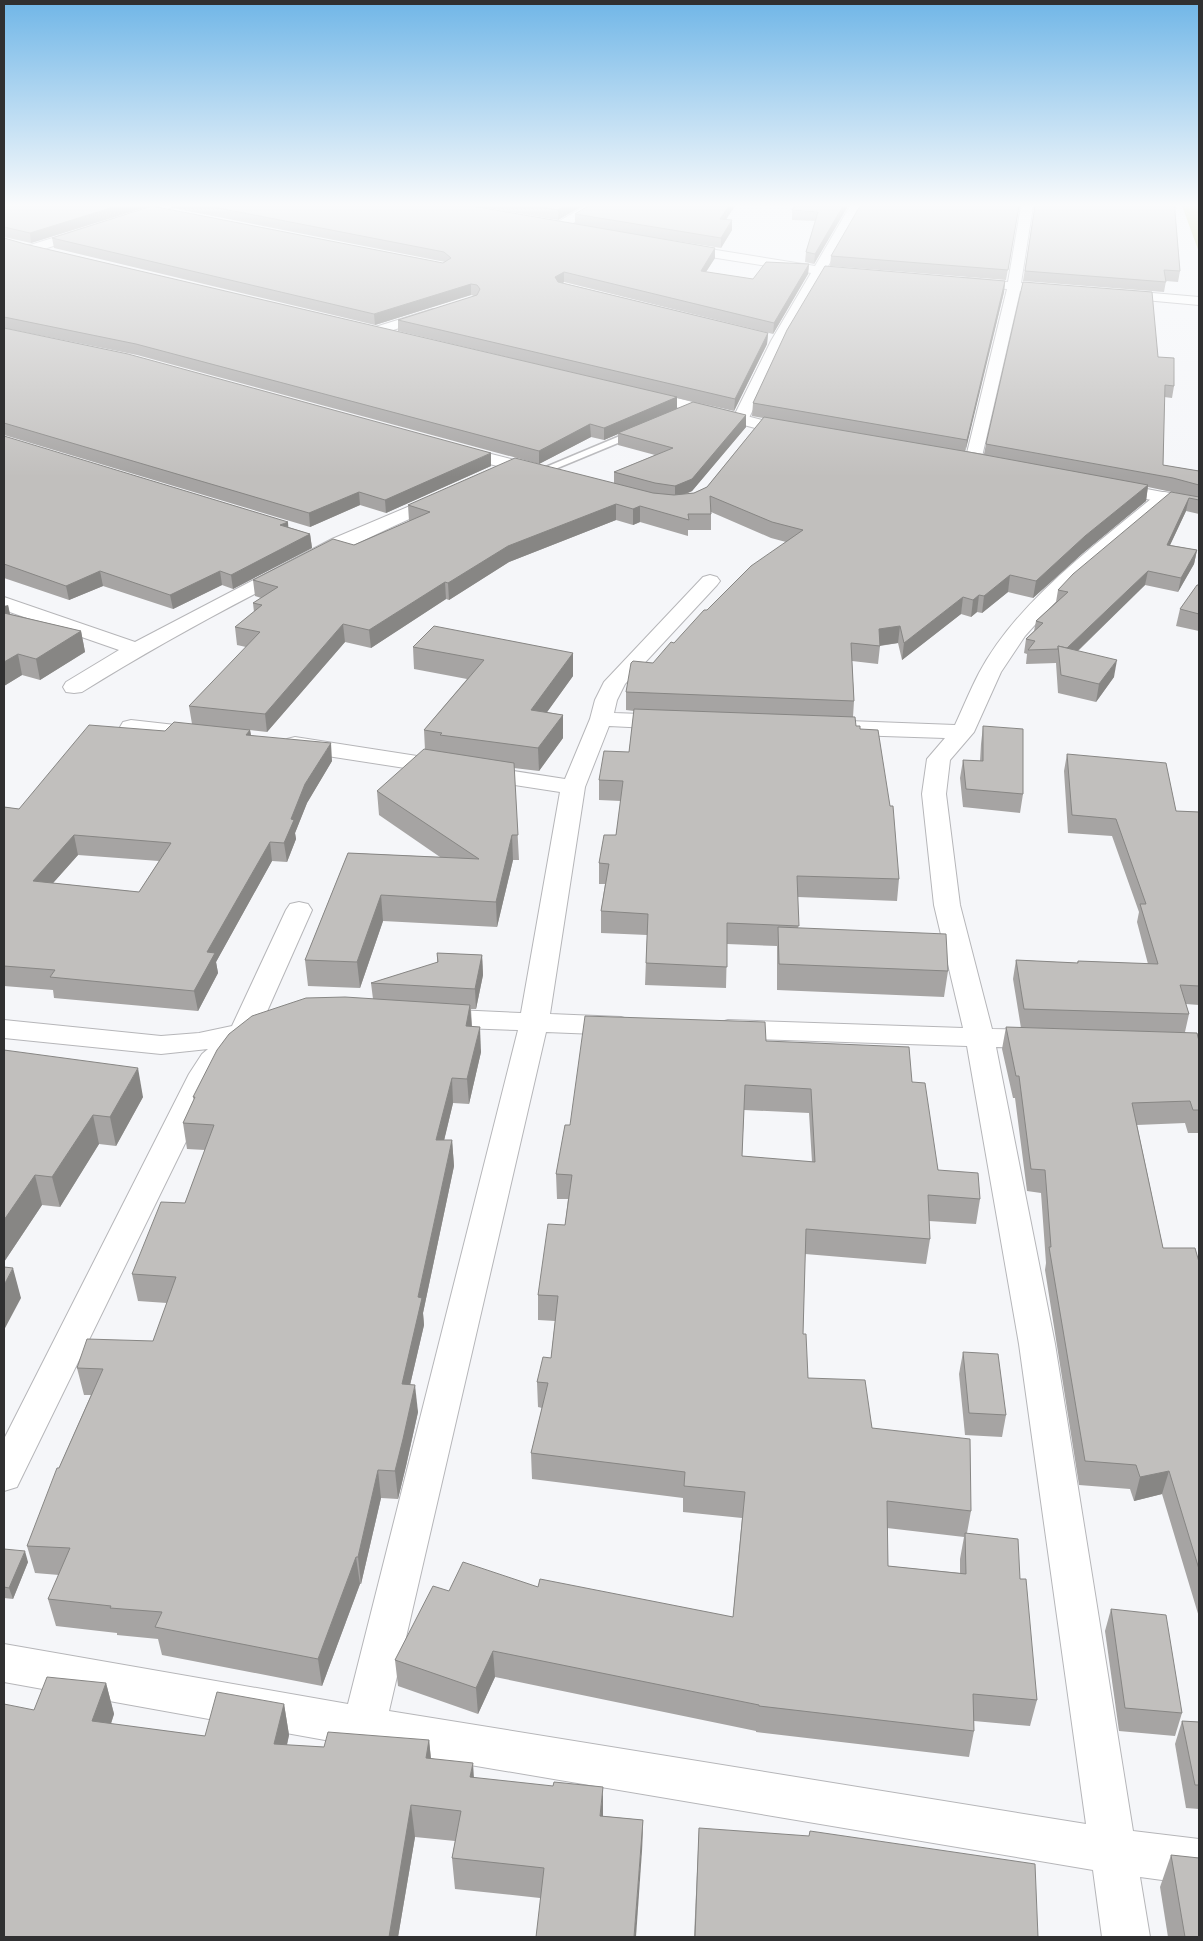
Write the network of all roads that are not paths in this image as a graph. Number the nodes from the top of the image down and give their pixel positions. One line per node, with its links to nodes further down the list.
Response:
1 (802, 297): 12 (street)
2 (1012, 297): 18 (street)
3 (1152, 297): 4 (street)
4 (1199, 300)
5 (445, 309): 7 (street)
6 (358, 326): 7 (street)
7 (377, 330): 8 (street)
8 (406, 338)
9 (627, 391): 10 (street)
10 (695, 407): 11 (lane); 12 (street)
11 (678, 414)
12 (741, 418): 13 (street)
13 (759, 424): 15 (street); 16 (street)
14 (651, 426): 20 (lane)
15 (807, 433)
16 (747, 439)
17 (437, 444): 19 (street)
18 (954, 458)
19 (513, 466): 20 (street); 21 (street)
20 (539, 472): 22 (street)
21 (487, 477)
22 (567, 480)
23 (1098, 485): 25 (street)
24 (461, 489): 28 (street)
25 (1164, 497): 26 (street); 37 (street)
26 (1199, 504)
27 (321, 538): 28 (street)
28 (340, 543): 31 (street)
29 (710, 581): 33 (street)
30 (4, 603): 31 (street)
31 (136, 649): 32 (street)
32 (74, 687)
33 (602, 719): 34 (street); 40 (street)
34 (689, 722)
35 (797, 726): 37 (street)
36 (131, 727): 38 (street)
37 (963, 732): 49 (street)
38 (218, 736)
39 (277, 742): 40 (street)
40 (572, 787): 44 (street)
41 (298, 910): 48 (street)
42 (283, 1017): 48 (street)
43 (409, 1017): 44 (street)
44 (534, 1023): 45 (street); 53 (street)
45 (643, 1026)
46 (702, 1028): 49 (street)
47 (4, 1029): 48 (street)
48 (243, 1032): 51 (street)
49 (980, 1037): 50 (street); 54 (street)
50 (1070, 1040)
51 (4, 1476)
52 (4, 1663): 53 (street)
53 (364, 1727): 54 (street)
54 (1113, 1851): 55 (street); 56 (street)
55 (1199, 1862)
56 (1126, 1937)

